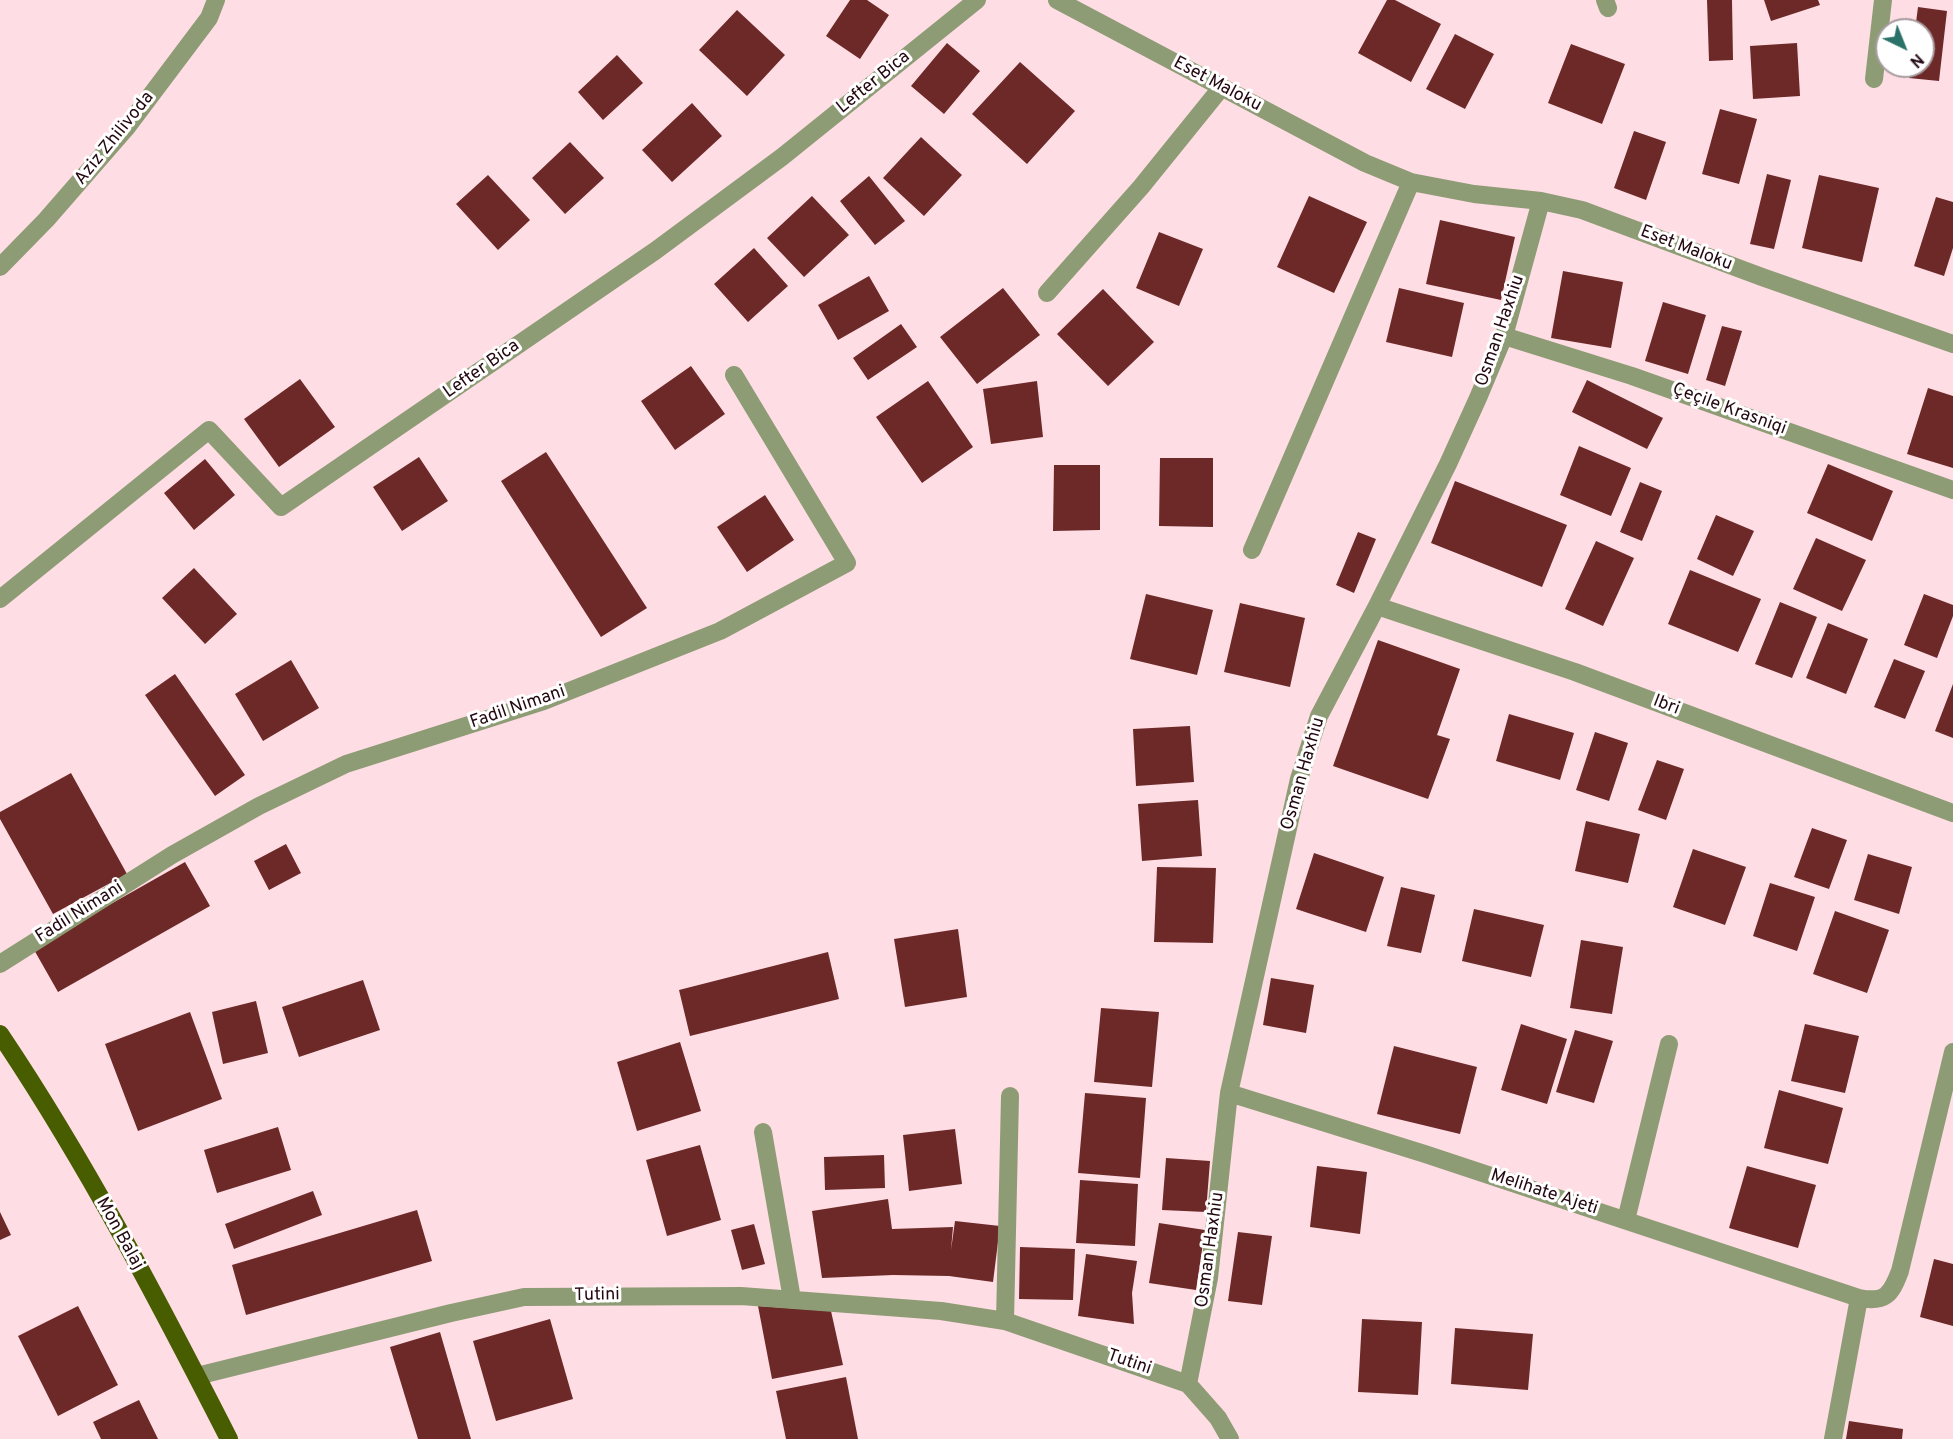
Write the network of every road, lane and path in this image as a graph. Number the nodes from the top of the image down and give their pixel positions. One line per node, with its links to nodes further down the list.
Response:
1 (216, 0): 9 (street, Aziz Zhilivoda)
2 (977, 0): 16 (street, Lefter Bica)
3 (1057, 0): 6 (street, Eset Maloku)
4 (1883, 0): 5 (street)
5 (1874, 80)
6 (1221, 88): 7 (street, Eset Maloku); 10 (street)
7 (1411, 182): 8 (street, Eset Maloku); 15 (street)
8 (1541, 201): 11 (street, Osman Haxhiu); 12 (street, Eset Maloku)
9 (0, 267)
10 (1047, 293)
11 (1503, 336): 14 (street, Çeçile Krasniqi); 17 (street, Osman Haxhiu)
12 (1953, 344)
13 (734, 375): 19 (street, Fadil Nimani)
14 (1953, 490)
15 (1252, 550)
16 (0, 599)
17 (1377, 606): 18 (street, Ibri); 23 (street, Osman Haxhiu)
18 (1953, 813)
19 (0, 964)
20 (0, 1034): 30 (main road, Mon Balaj)
21 (1669, 1044): 26 (street)
22 (1953, 1052): 27 (street, Melihate Ajeti)
23 (1228, 1093): 26 (street, Melihate Ajeti); 31 (street, Osman Haxhiu)
24 (1010, 1096): 29 (street)
25 (763, 1132): 28 (street)
26 (1626, 1220): 27 (street, Melihate Ajeti)
27 (1859, 1298): 34 (street)
28 (792, 1299): 29 (street, Tutini); 30 (street, Tutini)
29 (1005, 1321): 31 (street, Tutini)
30 (197, 1376): 32 (main road, Mon Balaj)
31 (1188, 1384): 33 (street, Tutini)
32 (229, 1439)
33 (1230, 1439)
34 (1833, 1439)

